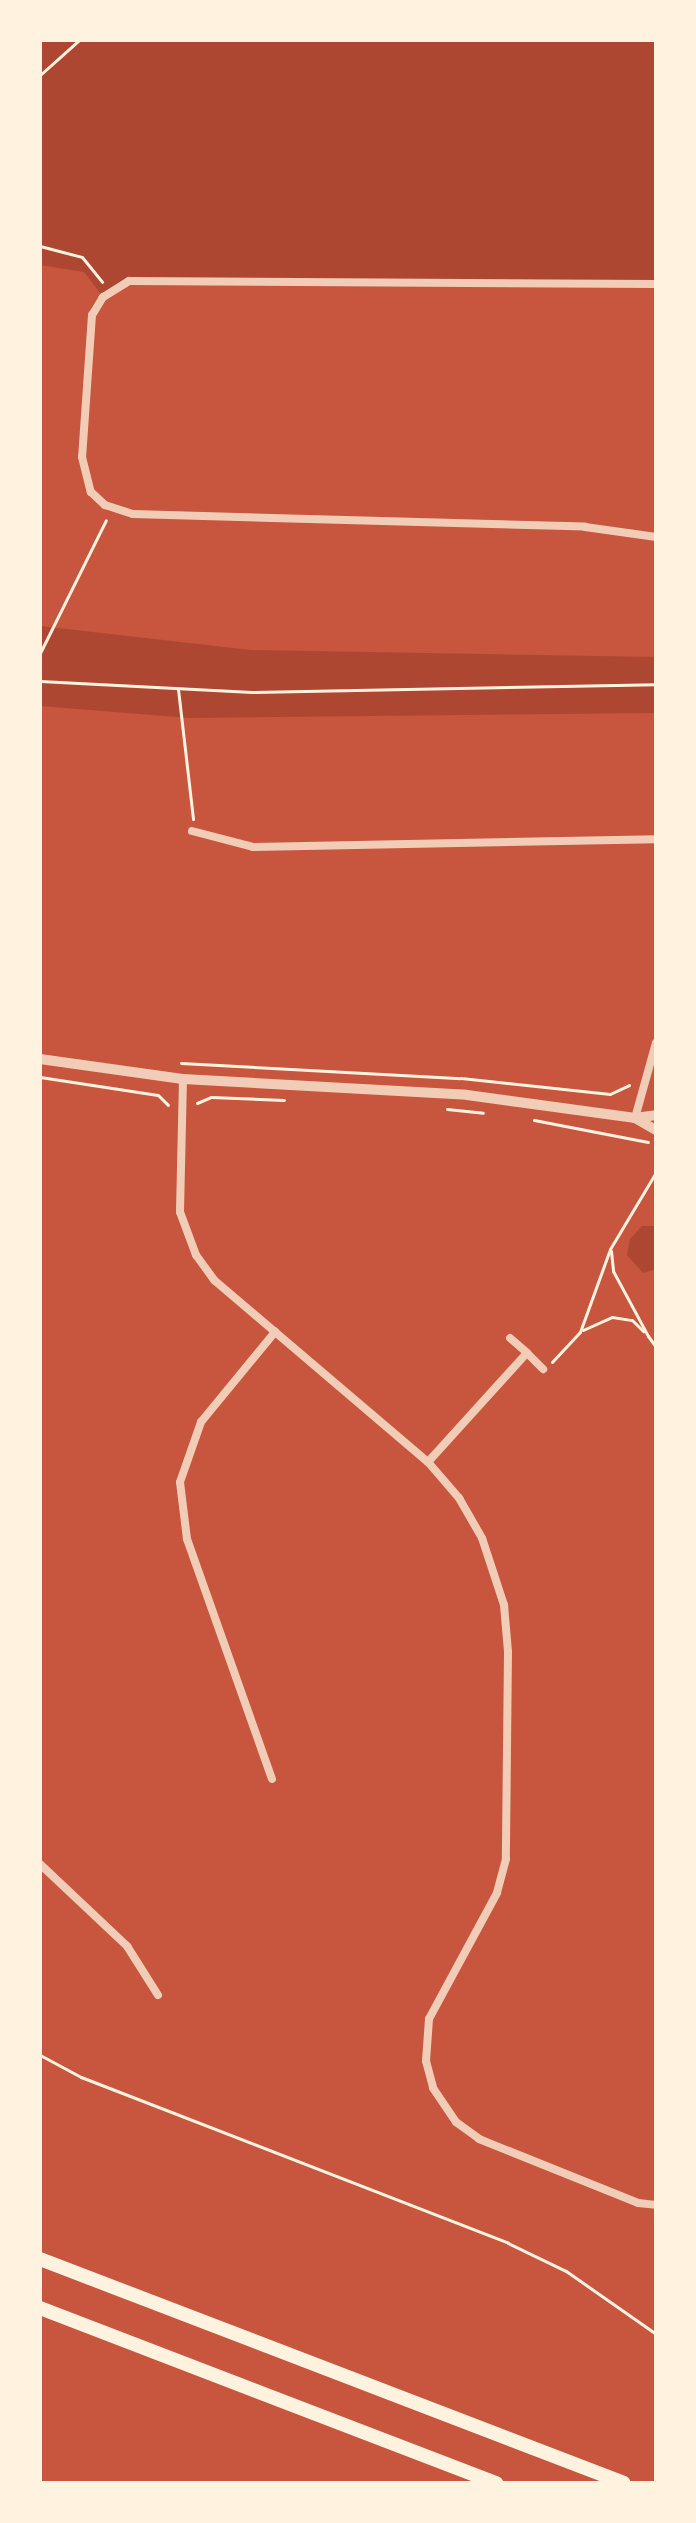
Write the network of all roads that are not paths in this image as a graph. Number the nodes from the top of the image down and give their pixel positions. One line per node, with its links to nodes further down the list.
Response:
1 (656, 284): 2 (street)
2 (656, 537)
3 (192, 831): 4 (street)
4 (656, 839)
5 (656, 1043): 9 (street)
6 (40, 1059): 7 (street)
7 (183, 1079): 9 (street); 11 (street)
8 (656, 1115): 9 (street)
9 (635, 1118): 10 (street)
10 (656, 1130)
11 (275, 1332): 15 (street); 16 (street)
12 (510, 1338): 13 (street)
13 (527, 1353): 14 (street); 15 (street)
14 (543, 1369)
15 (428, 1462): 19 (street)
16 (272, 1779)
17 (40, 1864): 18 (street)
18 (158, 1995)
19 (656, 2205)
20 (40, 2259): 23 (highway)
21 (40, 2308): 22 (highway)
22 (497, 2483)
23 (624, 2483)

